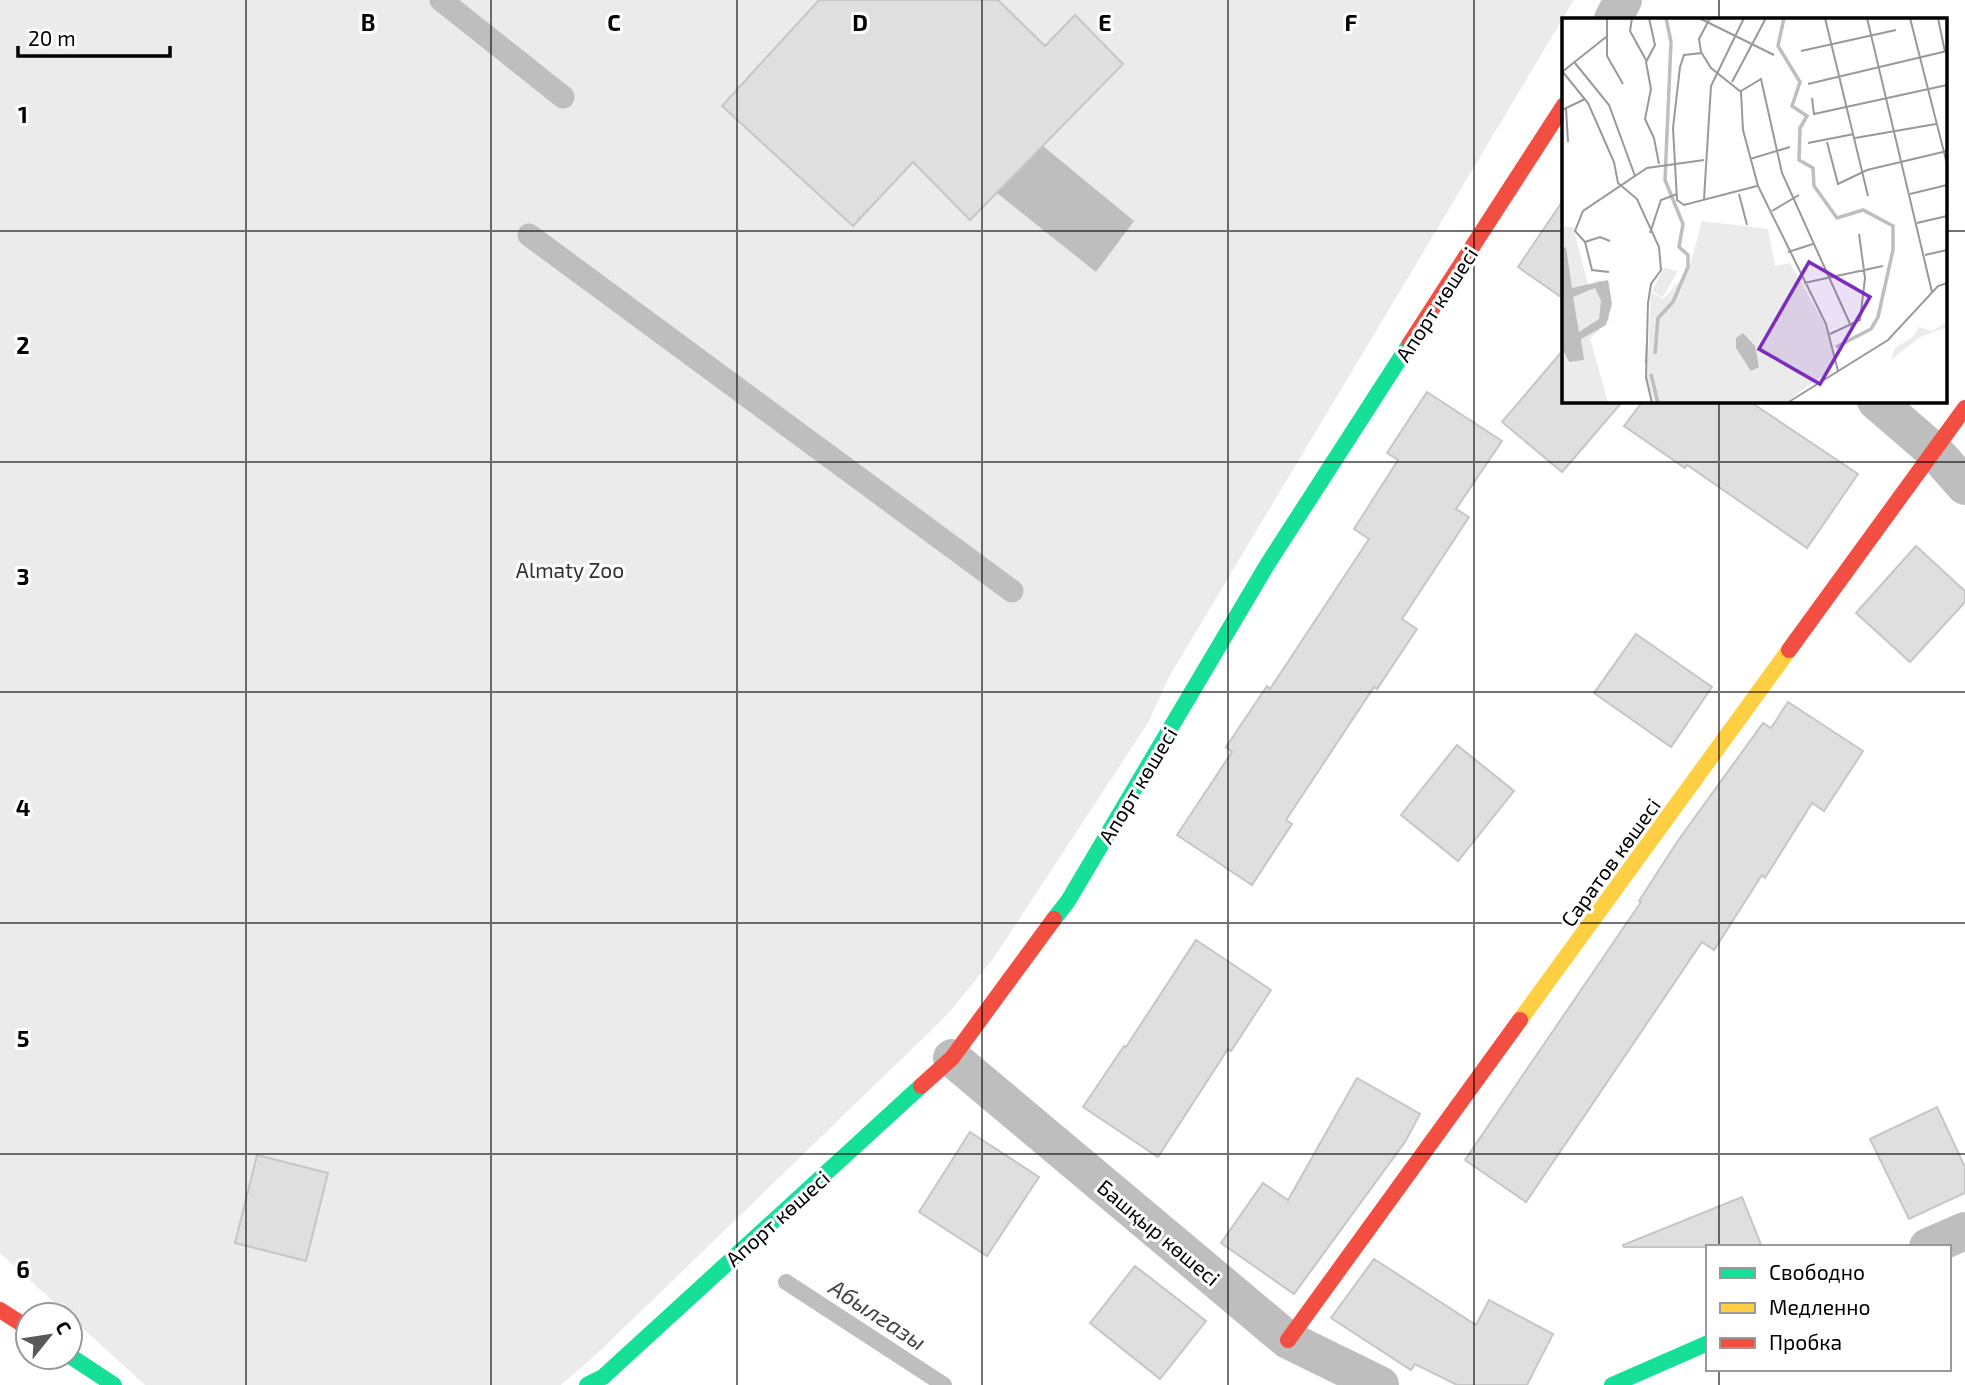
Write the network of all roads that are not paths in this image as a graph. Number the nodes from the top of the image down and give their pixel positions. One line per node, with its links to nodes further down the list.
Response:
1 (441, 0): 4 (lane)
2 (1623, 0): 3 (street)
3 (1613, 18)
4 (564, 97)
5 (1561, 118): 12 (street, Апорт көшесі)
6 (529, 235): 11 (lane)
7 (1878, 402): 9 (street)
8 (1965, 408): 9 (street, Саратов көшесі)
9 (1935, 452): 10 (street); 15 (street, Саратов көшесі)
10 (1965, 486)
11 (1012, 591)
12 (952, 1058): 15 (street, Башқыр көшесі); 18 (street, Апорт көшесі)
13 (1965, 1231): 14 (street)
14 (1933, 1245)
15 (1288, 1340): 21 (street, Башқыр көшесі)
16 (1706, 1344): 22 (street)
17 (84, 1365): 19 (street)
18 (600, 1381): 20 (street, Апорт көшесі)
19 (114, 1385)
20 (587, 1385)
21 (1380, 1385)
22 (1612, 1385)

